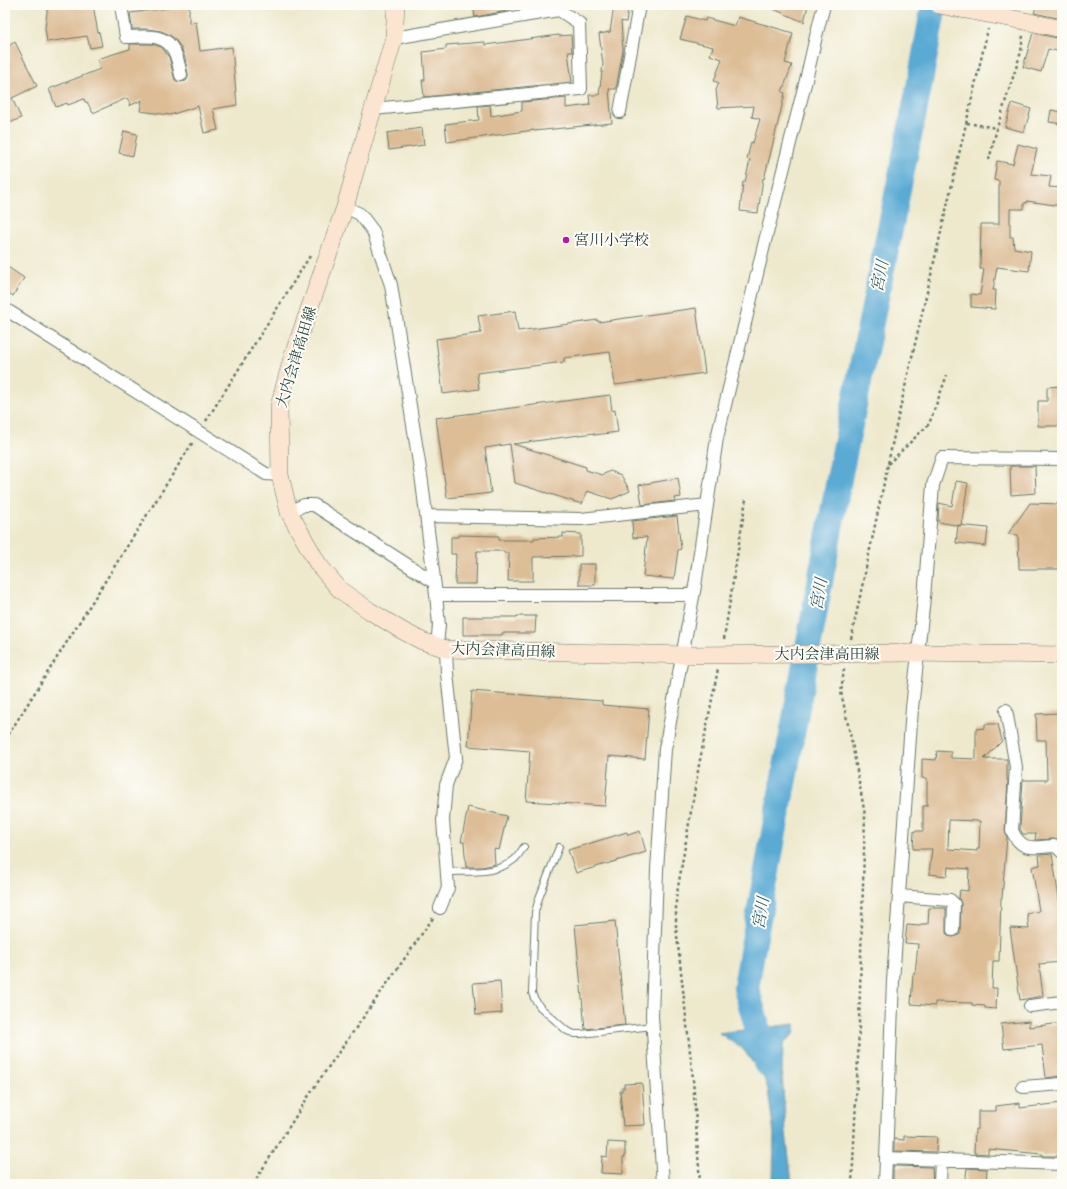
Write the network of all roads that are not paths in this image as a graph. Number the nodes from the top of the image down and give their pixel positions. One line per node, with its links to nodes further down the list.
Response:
1 (120, 5): 9 (street)
2 (396, 5): 8 (main road, 大内会津高田線)
3 (639, 5): 11 (street)
4 (824, 5): 16 (street)
5 (939, 5): 7 (main road, bridge)
6 (558, 7): 8 (street); 10 (street)
7 (1062, 29)
8 (394, 38): 10 (main road, 大内会津高田線)
9 (181, 75)
10 (373, 109): 12 (main road, 大内会津高田線)
11 (620, 112)
12 (345, 207): 15 (main road, 大内会津高田線); 18 (street)
13 (5, 309): 15 (street)
14 (1062, 459): 23 (street)
15 (280, 475): 17 (main road, 大内会津高田線)
16 (707, 505): 18 (street); 21 (street)
17 (289, 512): 19 (street); 22 (main road, 大内会津高田線)
18 (426, 516): 19 (street)
19 (434, 582): 20 (street)
20 (436, 595): 21 (street); 22 (street)
21 (693, 595): 24 (street)
22 (441, 647): 24 (main road, 大内会津高田線); 30 (street)
23 (913, 653): 24 (main road, 大内会津高田線, bridge); 25 (main road, 大内会津高田線); 31 (street)
24 (686, 655): 36 (street)
25 (1062, 655)
26 (1006, 710): 29 (street)
27 (524, 847): 30 (lane)
28 (559, 847): 36 (lane)
29 (1062, 852)
30 (447, 872): 32 (street)
31 (899, 896): 33 (street); 39 (street)
32 (440, 908)
33 (953, 930)
34 (1062, 1002): 35 (street)
35 (1030, 1006)
36 (653, 1026): 42 (street)
37 (1062, 1084): 38 (street)
38 (1023, 1087)
39 (886, 1158): 40 (street); 43 (street)
40 (941, 1160): 41 (street); 44 (street)
41 (1062, 1164)
42 (663, 1184)
43 (885, 1184)
44 (940, 1184)

